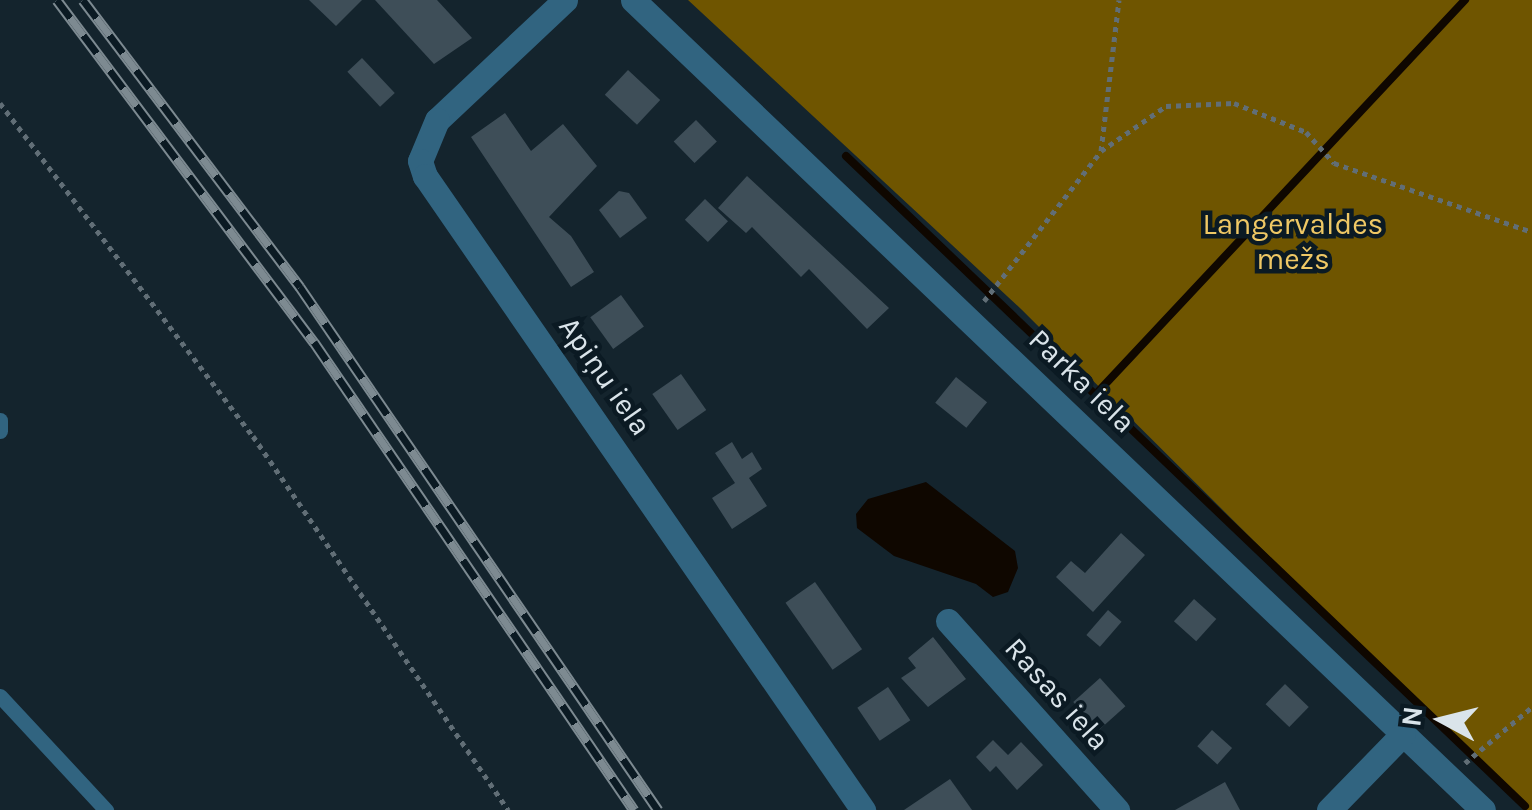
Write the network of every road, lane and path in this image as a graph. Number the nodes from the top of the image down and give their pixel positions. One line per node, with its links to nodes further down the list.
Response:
1 (565, 0): 17 (street, Apiņu iela)
2 (633, 0): 13 (street, Parka iela)
3 (1119, 0): 5 (path)
4 (0, 103): 16 (path)
5 (1101, 150): 6 (path); 7 (path)
6 (1532, 232)
7 (984, 302)
8 (0, 420): 9 (lane)
9 (0, 431)
10 (948, 620): 18 (street, Rasas iela)
11 (0, 696): 15 (lane)
12 (1532, 707): 14 (path)
13 (1403, 734): 19 (street); 20 (street, Parka iela)
14 (1466, 762)
15 (106, 810)
16 (508, 810)
17 (863, 810)
18 (1117, 810)
19 (1329, 810)
20 (1483, 810)

